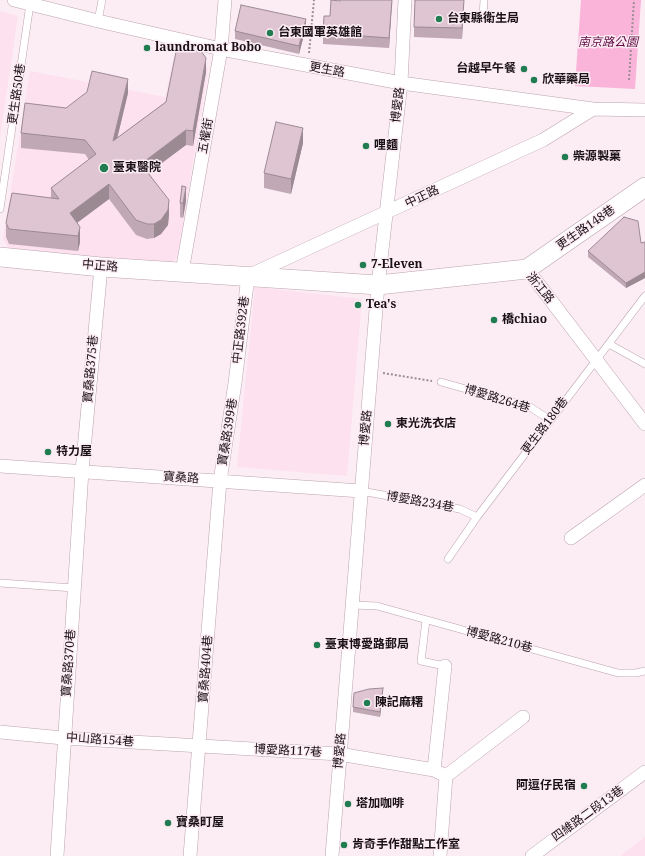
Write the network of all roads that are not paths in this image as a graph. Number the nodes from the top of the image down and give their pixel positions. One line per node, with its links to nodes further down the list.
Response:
1 (14, 0): 6 (street, 更生路)
2 (102, 0): 8 (lane)
3 (225, 0): 9 (street, 五權街)
4 (405, 0): 10 (street, 博愛路)
5 (484, 0): 7 (lane)
6 (30, 4): 8 (street, 更生路); 14 (lane, 更生路50巷)
7 (483, 17)
8 (98, 21): 9 (street, 更生路)
9 (222, 49): 10 (street, 更生路); 19 (street, 五權街)
10 (401, 83): 11 (street, 更生路); 15 (street, 博愛路)
11 (593, 109): 12 (street, 更生路); 15 (street, 中正路)
12 (645, 110)
13 (645, 187): 18 (street, 更生路148巷)
14 (0, 209)
15 (385, 215): 20 (street, 中正路); 21 (street, 博愛路)
16 (0, 257): 17 (street, 中正路)
17 (101, 267): 19 (street, 中正路); 31 (street, 寶桑路375巷)
18 (527, 269): 21 (street, 浙江路); 24 (street, 浙江路)
19 (182, 272): 20 (street, 中正路)
20 (248, 276): 21 (street, 中正路); 27 (street, 中正路392巷)
21 (378, 285): 34 (street, 博愛路)
22 (645, 296): 23 (lane, 更生路180巷)
23 (609, 344): 24 (lane, 更生路180巷); 25 (lane)
24 (596, 360): 28 (lane, 更生路180巷); 29 (street, 浙江路)
25 (645, 364)
26 (441, 382): 28 (lane, 博愛路264巷)
27 (235, 383): 32 (street, 寶桑路399巷)
28 (550, 420): 35 (lane, 更生路180巷)
29 (645, 424)
30 (0, 466): 31 (street, 寶桑路)
31 (82, 471): 32 (street, 寶桑路); 39 (street, 寶桑路370巷)
32 (220, 481): 34 (street, 寶桑路); 47 (street, 寶桑路404巷)
33 (645, 485): 36 (street)
34 (361, 491): 35 (lane, 博愛路234巷); 40 (street, 博愛路)
35 (477, 517): 37 (lane, 更生路180巷)
36 (571, 538)
37 (448, 559)
38 (0, 583): 39 (lane)
39 (74, 588): 46 (street, 寶桑路370巷)
40 (352, 605): 41 (lane, 博愛路210巷); 48 (street, 博愛路)
41 (426, 620): 42 (lane); 43 (lane, 博愛路210巷)
42 (445, 666): 49 (street)
43 (645, 671)
44 (523, 718): 51 (street)
45 (0, 732): 46 (street, 中山路154巷)
46 (64, 738): 47 (street, 中山路154巷); 52 (street, 寶桑路370巷)
47 (200, 746): 48 (street, 博愛路117巷); 53 (street, 寶桑路404巷)
48 (339, 754): 49 (street, 博愛路117巷); 54 (street, 博愛路)
49 (434, 770): 51 (street, 博愛路117巷)
50 (645, 772): 56 (street, 四維路二段13巷)
51 (446, 776): 55 (street)
52 (56, 856)
53 (190, 856)
54 (332, 856)
55 (440, 856)
56 (532, 856)

